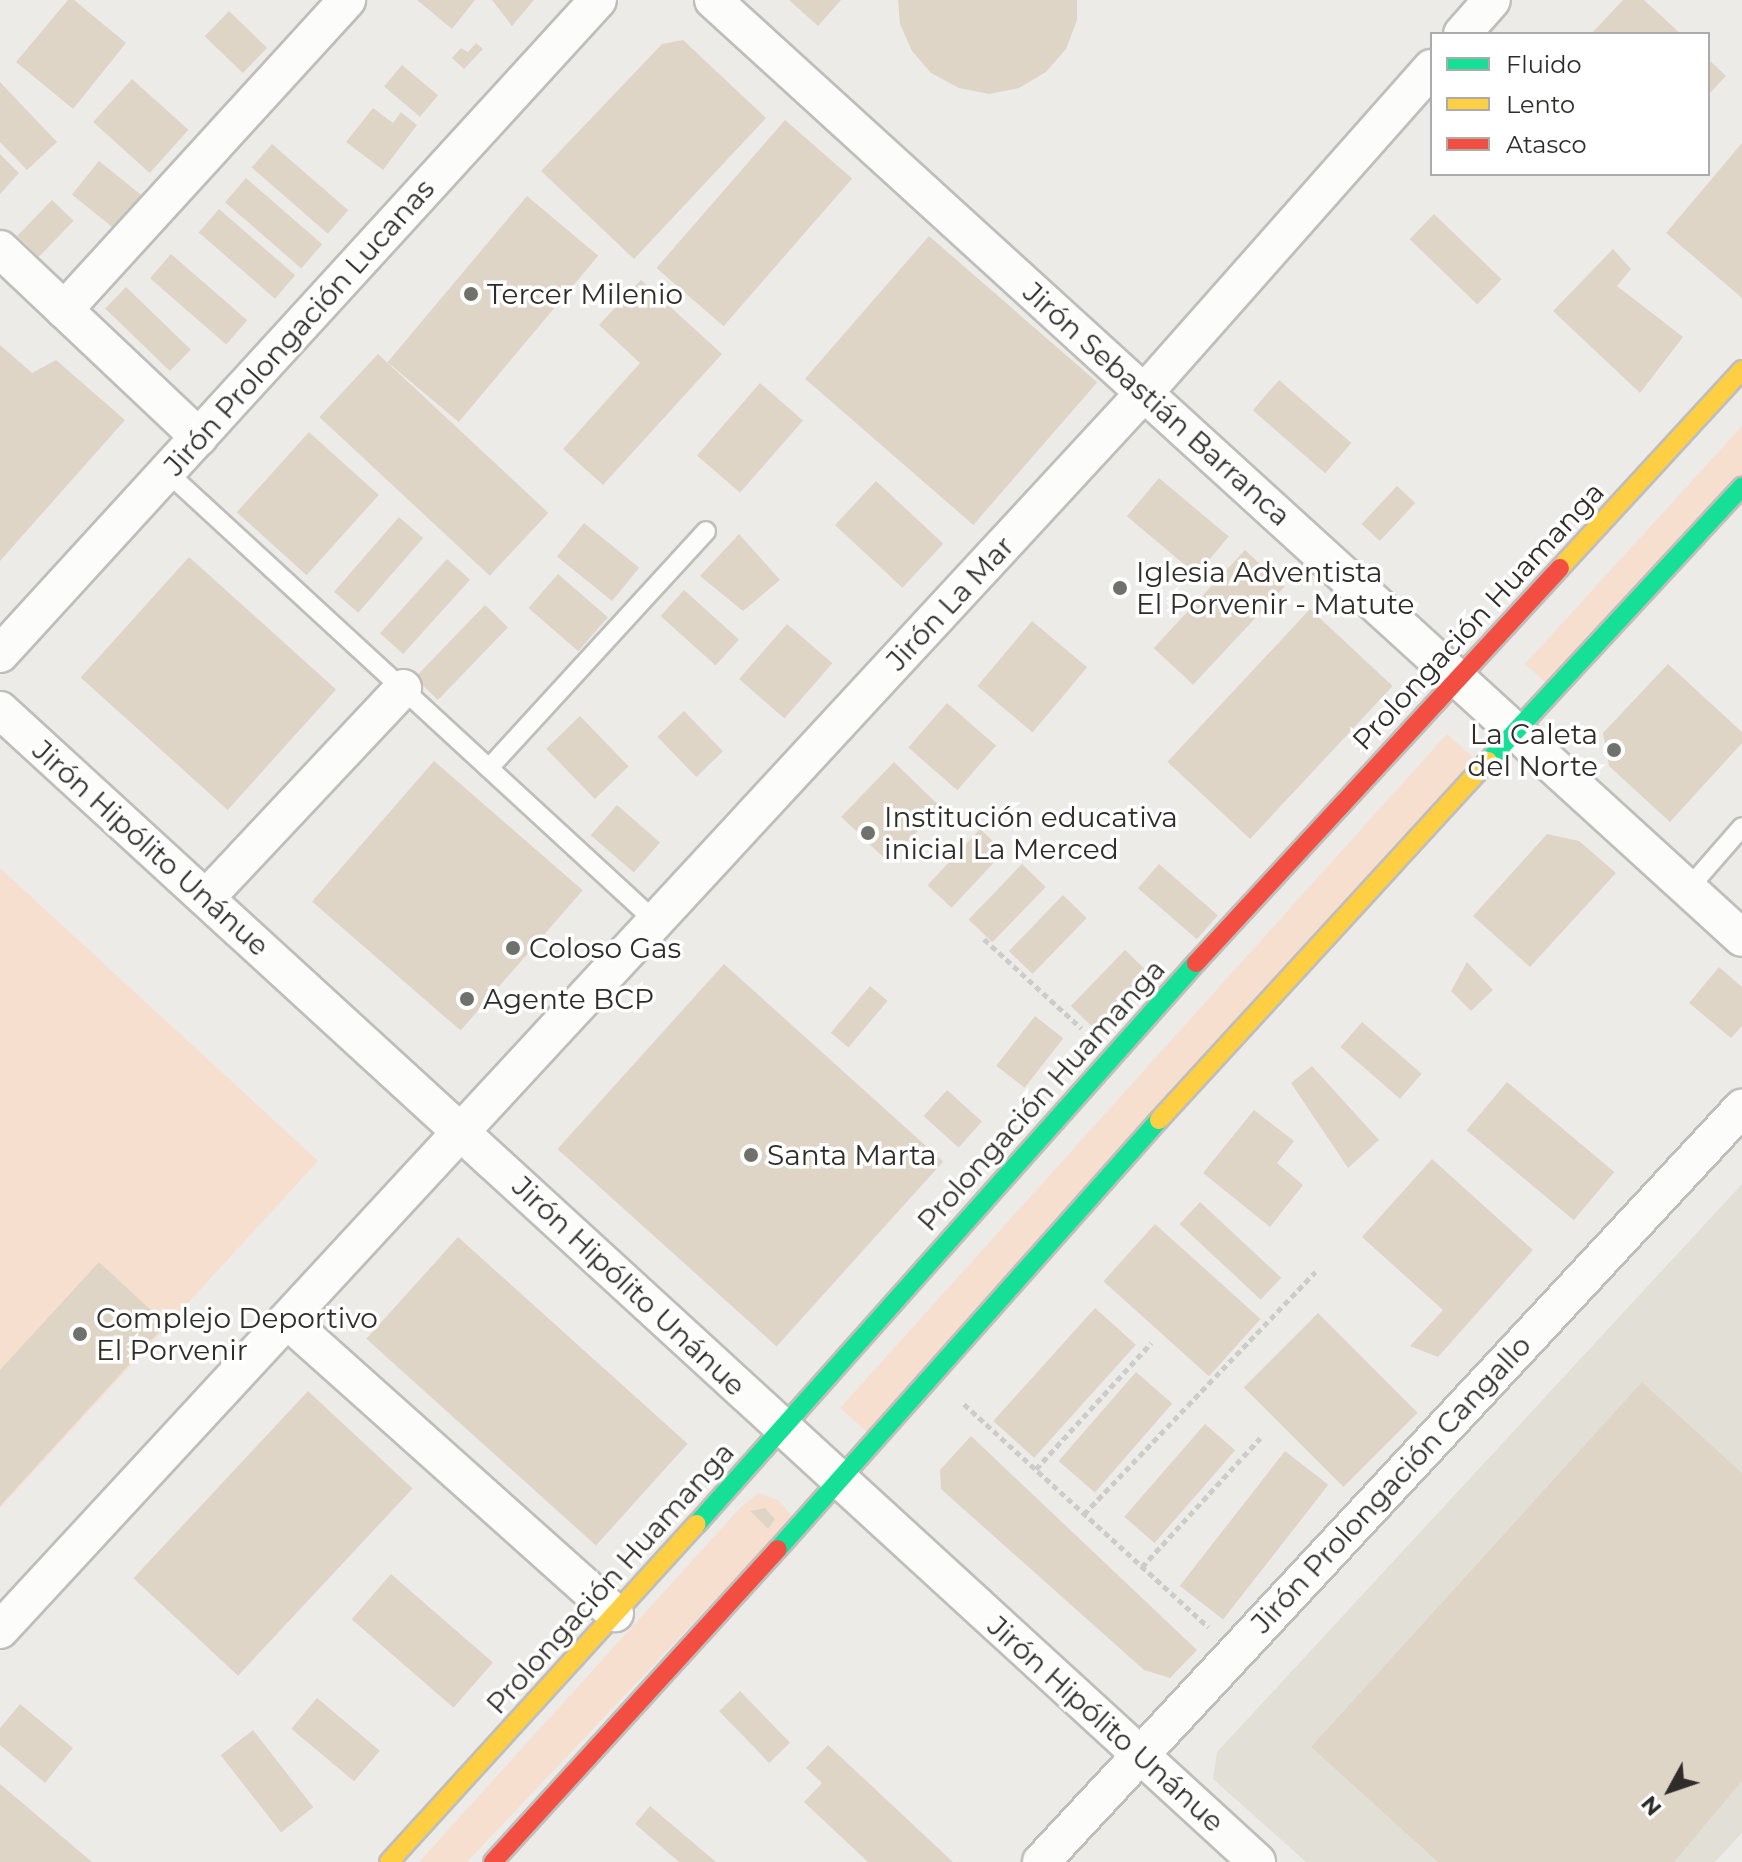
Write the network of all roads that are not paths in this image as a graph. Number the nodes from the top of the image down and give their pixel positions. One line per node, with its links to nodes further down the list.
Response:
1 (347, 0): 8 (street)
2 (598, 0): 11 (street, Jirón Prolongación Lucanas)
3 (713, 0): 10 (street, Jirón Sebastián Barranca)
4 (1492, 0): 5 (street)
5 (1464, 32)
6 (1430, 70): 10 (street, Jirón La Mar)
7 (0, 249): 8 (street)
8 (64, 310): 11 (street)
9 (1742, 370): 16 (street, Prolongación Huamanga)
10 (1144, 393): 16 (street, Jirón Sebastián Barranca); 24 (street, Jirón La Mar)
11 (199, 437): 12 (street, Jirón Prolongación Lucanas)
12 (167, 472): 15 (street, Jirón Prolongación Lucanas); 17 (lane)
13 (1742, 487): 19 (street)
14 (706, 531): 20 (lane)
15 (0, 654)
16 (1458, 679): 19 (street, Jirón Sebastián Barranca); 29 (street, Prolongación Huamanga)
17 (403, 688): 20 (lane); 23 (street)
18 (0, 710): 23 (street, Jirón Hipólito Unánue)
19 (1515, 731): 22 (street, Jirón Sebastián Barranca); 30 (street)
20 (489, 768): 24 (lane)
21 (1742, 827): 22 (lane)
22 (1688, 889): 25 (street, Jirón Sebastián Barranca)
23 (206, 898): 27 (street, Jirón Hipólito Unánue)
24 (656, 922): 27 (street, Jirón La Mar)
25 (1742, 938)
26 (1742, 1108): 33 (street, Jirón Prolongación Cangallo)
27 (462, 1132): 28 (street, Jirón La Mar); 29 (street, Jirón Hipólito Unánue)
28 (287, 1320): 31 (street); 32 (street, Jirón La Mar)
29 (784, 1429): 30 (street, Jirón Hipólito Unánue); 31 (street, Prolongación Huamanga)
30 (841, 1481): 33 (street, Jirón Hipólito Unánue); 35 (street)
31 (615, 1613): 34 (street, Prolongación Huamanga)
32 (0, 1630)
33 (1140, 1754): 36 (street, Jirón Prolongación Cangallo); 37 (street, Jirón Hipólito Unánue)
34 (389, 1862)
35 (493, 1862)
36 (1041, 1862)
37 (1257, 1862)

